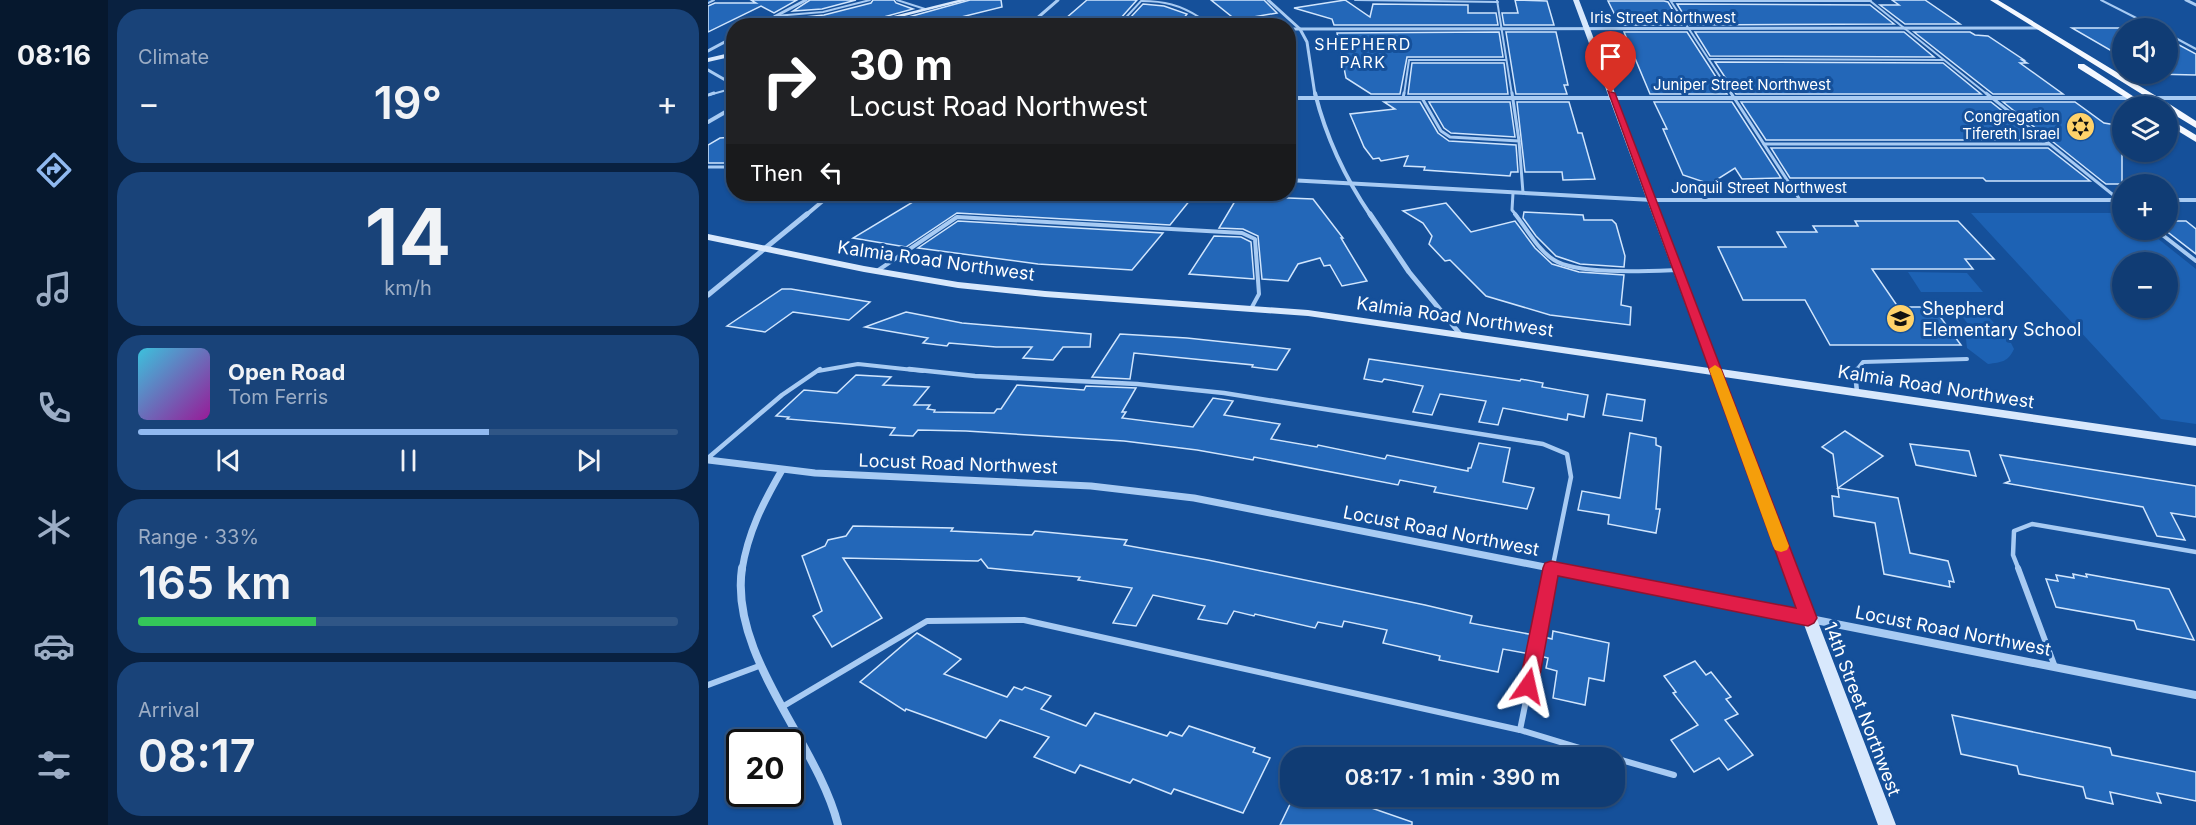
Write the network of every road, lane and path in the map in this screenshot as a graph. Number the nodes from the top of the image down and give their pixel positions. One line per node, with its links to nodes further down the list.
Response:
1 (714, 0): 16 (lane)
2 (806, 0): 20 (street)
3 (870, 0): 20 (lane)
4 (897, 0): 19 (lane)
5 (964, 0): 19 (street)
6 (1058, 0): 21 (street)
7 (1142, 0): 25 (lane); 26 (lane)
8 (1268, 0): 27 (street)
9 (1355, 0): 13 (lane)
10 (1576, 0): 36 (street, 14th Street Northwest)
11 (2101, 0): 28 (lane)
12 (2186, 0): 18 (street)
13 (1498, 1): 35 (lane)
14 (1670, 1): 15 (lane); 30 (lane)
15 (1870, 1): 31 (lane)
16 (708, 3)
17 (1990, 3): 32 (main road); 37 (main road)
18 (2196, 5)
19 (925, 9): 23 (street)
20 (775, 16): 22 (street)
21 (1037, 17): 24 (lane)
22 (771, 18)
23 (888, 18)
24 (1010, 18)
25 (1125, 18)
26 (1198, 18)
27 (1288, 18)
28 (2136, 18)
29 (1296, 25): 34 (street)
30 (1688, 28): 31 (street, Iris Street Northwest); 36 (street, Iris Street Northwest); 43 (lane)
31 (1904, 28): 32 (street, Iris Street Northwest); 46 (lane)
32 (2022, 28): 37 (main road)
33 (1296, 29): 34 (street, Iris Street Northwest)
34 (1300, 29): 35 (street, Iris Street Northwest); 57 (street)
35 (1502, 29): 36 (street, Iris Street Northwest); 45 (lane)
36 (1587, 29): 61 (street, 14th Street Northwest)
37 (2035, 31): 53 (main road)
38 (2178, 39): 40 (lane)
39 (726, 42): 41 (street)
40 (2196, 49)
41 (708, 51)
42 (726, 56): 44 (street)
43 (1709, 59): 46 (lane); 62 (lane)
44 (708, 60)
45 (1506, 60): 58 (lane); 60 (lane)
46 (1945, 60): 54 (lane)
47 (2071, 60): 52 (main road)
48 (708, 70): 49 (street)
49 (726, 82)
50 (726, 89): 51 (lane)
51 (708, 95)
52 (2127, 96)
53 (2149, 96)
54 (1991, 97): 55 (street, Juniper Street Northwest); 62 (street, Juniper Street Northwest); 73 (lane)
55 (2112, 97)
56 (1296, 98): 57 (street, Juniper Street Northwest)
57 (1316, 98): 58 (street, Juniper Street Northwest); 77 (street)
58 (1403, 98): 59 (street, Juniper Street Northwest)
59 (1422, 98): 60 (street, Juniper Street Northwest); 71 (lane)
60 (1511, 98): 61 (street, Juniper Street Northwest); 71 (lane)
61 (1613, 98): 62 (street, Juniper Street Northwest); 81 (street, 14th Street Northwest)
62 (1734, 98): 72 (lane)
63 (2178, 98): 64 (street, Juniper Street Northwest)
64 (2196, 98)
65 (726, 112): 67 (street)
66 (2178, 114): 68 (main road)
67 (708, 122)
68 (2196, 125)
69 (2178, 127): 70 (main road)
70 (2196, 139)
71 (1519, 141): 79 (lane)
72 (1764, 144): 73 (lane); 82 (lane)
73 (2050, 144): 80 (lane)
74 (708, 167): 75 (lane)
75 (726, 167)
76 (1296, 180): 77 (street, Jonquil Street Northwest)
77 (1350, 183): 78 (street, Jonquil Street Northwest); 95 (street)
78 (1513, 193): 79 (street, Jonquil Street Northwest); 91 (lane)
79 (1523, 193): 81 (street, Jonquil Street Northwest)
80 (2112, 193)
81 (1652, 200): 82 (street, Jonquil Street Northwest); 91 (street, 14th Street Northwest)
82 (1800, 200): 86 (street, Jonquil Street Northwest)
83 (2178, 200): 84 (street)
84 (2196, 200)
85 (823, 201): 89 (street)
86 (2112, 201)
87 (708, 237): 89 (street, Kalmia Road Northwest)
88 (2169, 240): 90 (lane)
89 (767, 248): 92 (street, Kalmia Road Northwest); 93 (street)
90 (2196, 261)
91 (1678, 270): 97 (street, 14th Street Northwest)
92 (877, 271): 94 (street, Kalmia Road Northwest); 94 (lane)
93 (708, 295)
94 (1252, 307): 95 (street, Kalmia Road Northwest)
95 (1460, 334): 97 (street, Kalmia Road Northwest)
96 (1967, 359): 98 (lane)
97 (1716, 371): 98 (street, Kalmia Road Northwest); 104 (street, 14th Street Northwest)
98 (1857, 392): 99 (street, Kalmia Road Northwest)
99 (2196, 442)
100 (708, 459): 101 (street, Locust Road Northwest); 103 (lane)
101 (782, 470): 103 (street, Locust Road Northwest); 105 (street)
102 (2196, 552): 106 (lane)
103 (1551, 568): 104 (street, Locust Road Northwest); 110 (lane)
104 (1808, 618): 106 (street, Locust Road Northwest); 115 (street, 14th Street Northwest)
105 (759, 666): 107 (lane); 109 (street)
106 (2055, 667): 108 (street, Locust Road Northwest)
107 (708, 685)
108 (2196, 695)
109 (782, 707): 110 (lane); 114 (street)
110 (1520, 730): 111 (lane)
111 (1577, 747)
112 (1625, 761): 113 (lane)
113 (1674, 775)
114 (838, 825)
115 (1887, 825)

